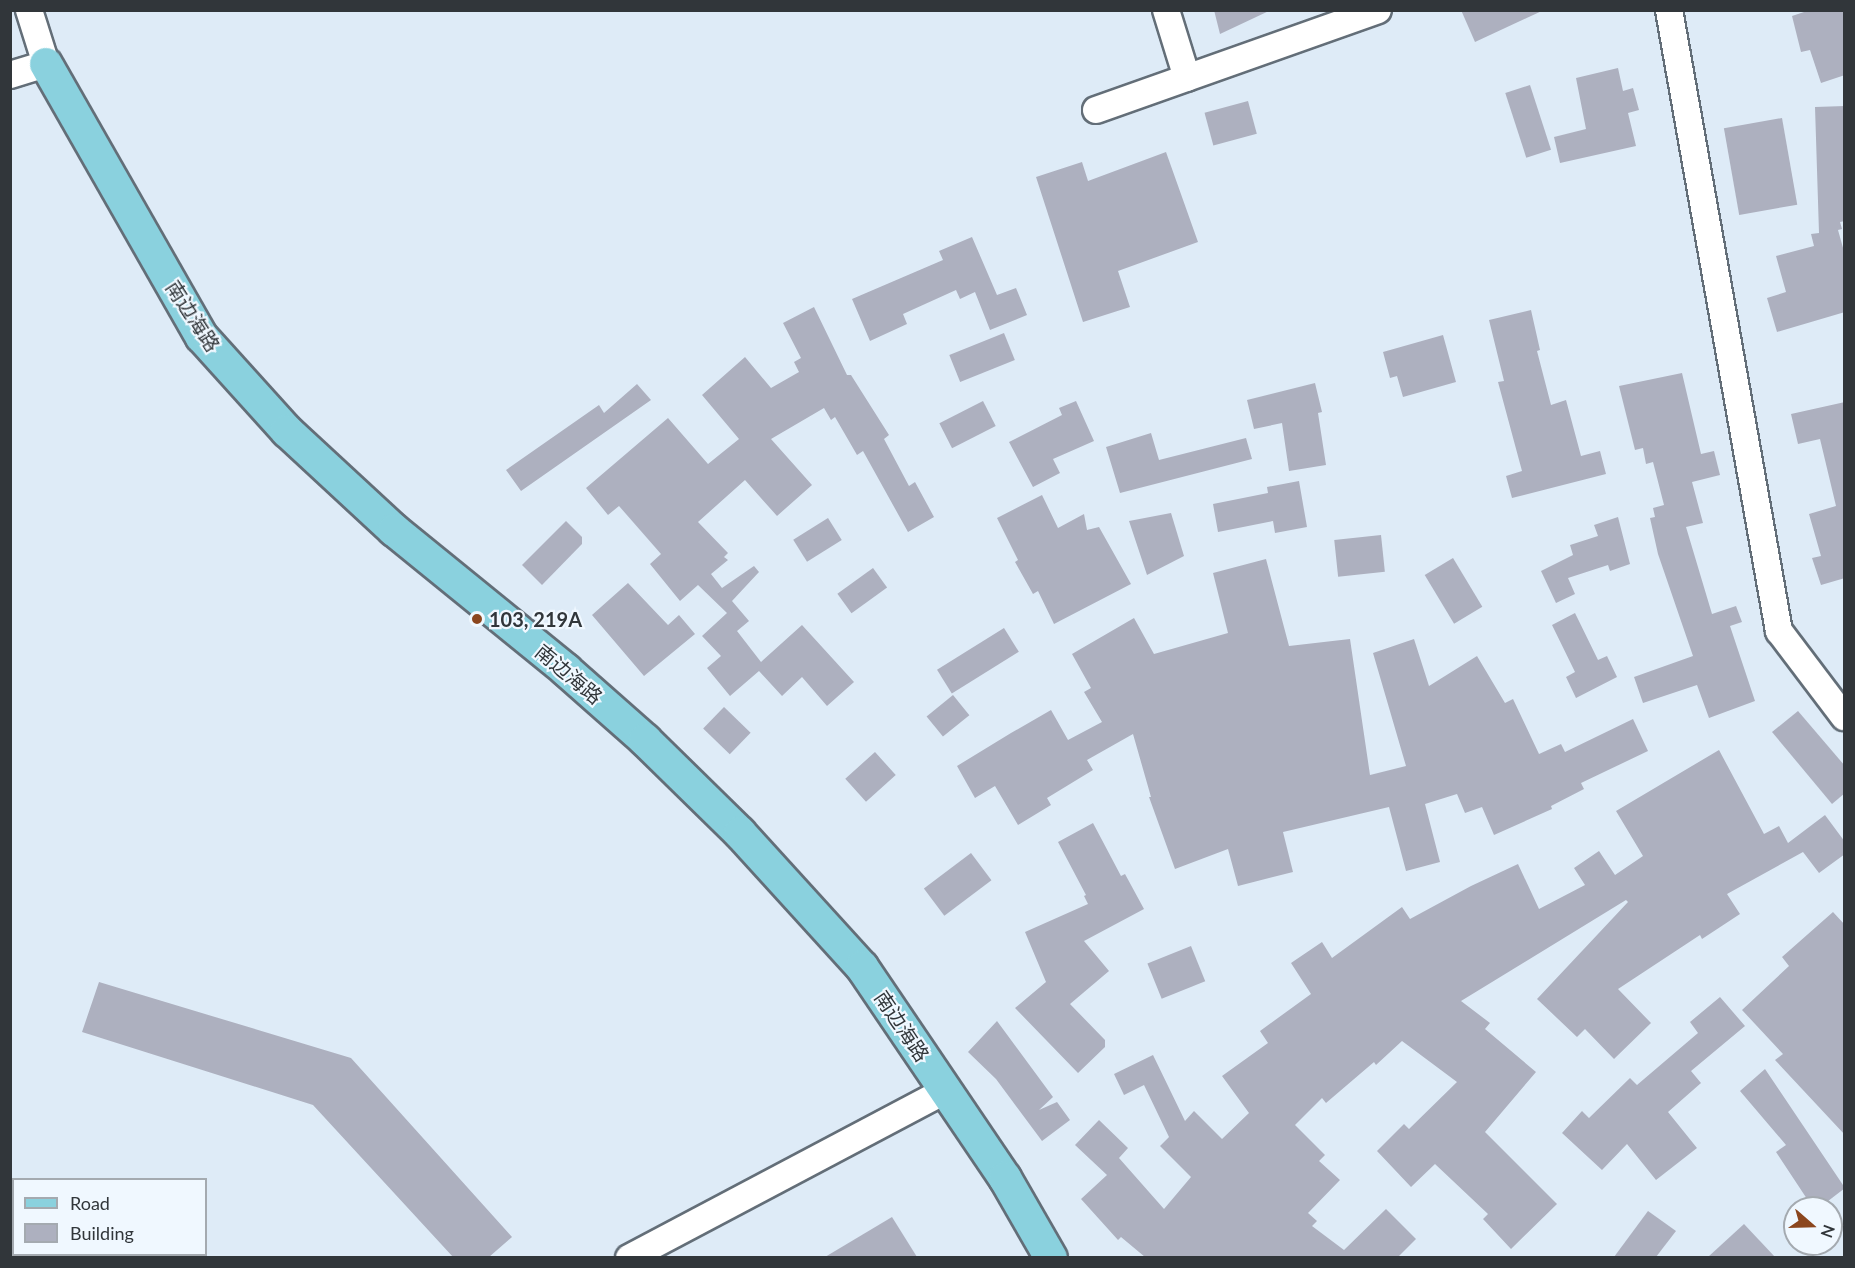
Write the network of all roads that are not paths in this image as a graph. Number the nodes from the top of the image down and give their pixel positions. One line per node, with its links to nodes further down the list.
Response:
1 (29, 10): 5 (street, 南边海路)
2 (1166, 10): 7 (street)
3 (1378, 10): 7 (street)
4 (1669, 10): 9 (street)
5 (46, 64): 6 (street); 10 (main road, 南边海路)
6 (10, 75)
7 (1187, 78): 8 (street)
8 (1096, 110)
9 (1845, 717)
10 (946, 1090): 11 (street); 12 (main road, 南边海路)
11 (628, 1257)
12 (1052, 1257)

